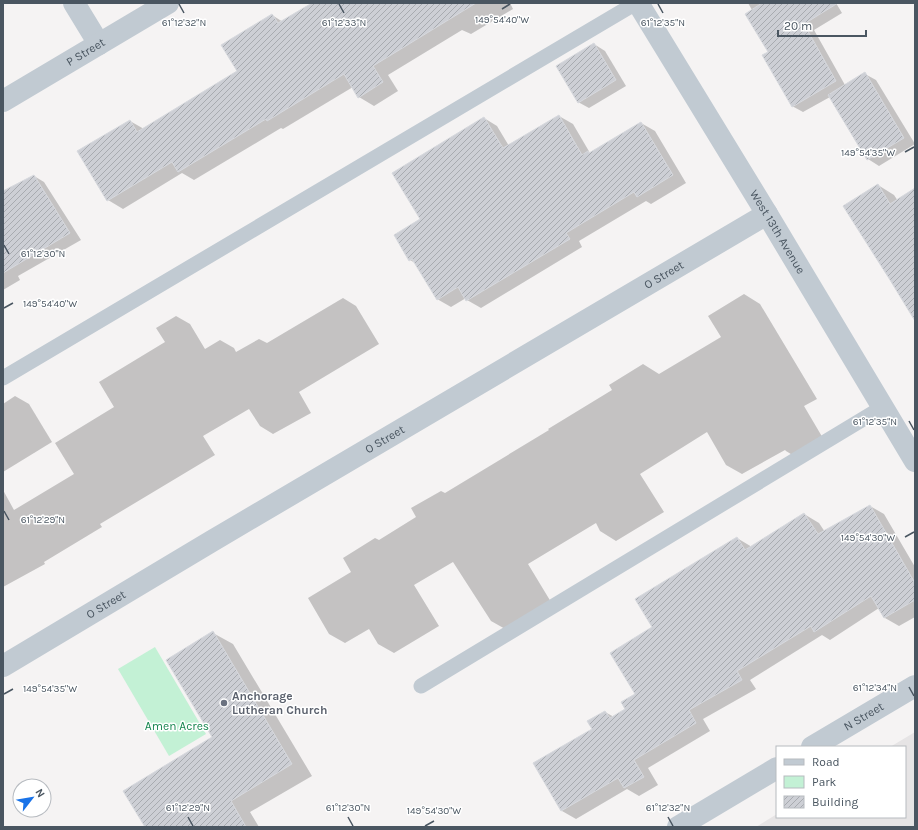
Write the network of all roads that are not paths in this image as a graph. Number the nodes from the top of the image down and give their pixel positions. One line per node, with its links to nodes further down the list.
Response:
1 (74, 3): 4 (street)
2 (168, 3): 4 (street, P Street)
3 (637, 3): 6 (street, West 13th Avenue); 7 (lane)
4 (99, 44): 5 (street, P Street)
5 (3, 102)
6 (767, 214): 8 (street, West 13th Avenue); 10 (street, O Street)
7 (3, 378)
8 (883, 407): 9 (street, West 13th Avenue); 11 (lane)
9 (915, 461)
10 (3, 666)
11 (421, 686)
12 (915, 686): 13 (street, N Street)
13 (814, 746)
14 (776, 769): 15 (street)
15 (678, 827)

